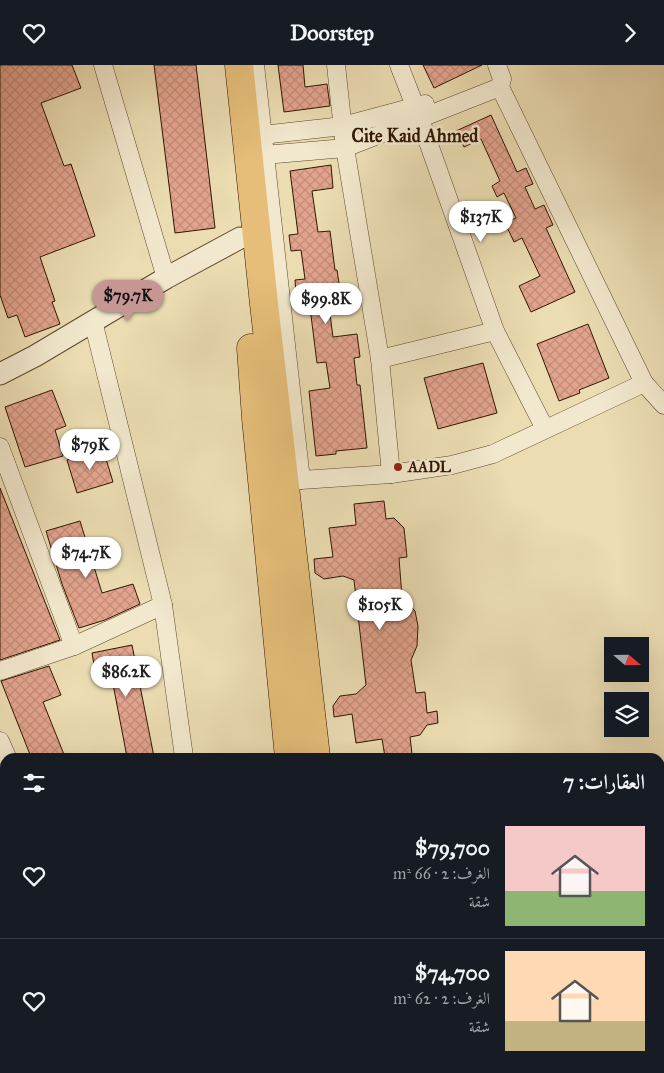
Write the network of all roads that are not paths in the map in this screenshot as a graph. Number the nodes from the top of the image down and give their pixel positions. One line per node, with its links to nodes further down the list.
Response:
1 (103, 65): 14 (street)
2 (221, 65): 13 (highway)
3 (239, 65): 24 (highway)
4 (254, 65): 10 (street)
5 (336, 65): 9 (street)
6 (399, 65): 8 (street)
7 (499, 77): 8 (street); 19 (street)
8 (418, 113): 9 (street); 11 (street); 16 (street)
9 (342, 126): 10 (street); 11 (street)
10 (262, 135): 12 (street)
11 (345, 148): 12 (street); 17 (street)
12 (264, 155): 24 (street)
13 (240, 238): 14 (street); 31 (highway)
14 (166, 278): 15 (street)
15 (93, 321): 18 (street); 25 (street)
16 (495, 331): 17 (street); 21 (street)
17 (380, 359): 23 (street)
18 (0, 374)
19 (644, 383): 20 (street); 21 (street)
20 (664, 405)
21 (544, 429): 23 (street)
22 (0, 447): 26 (street)
23 (392, 474): 24 (street)
24 (293, 481): 32 (highway)
25 (163, 605): 26 (street); 30 (street)
26 (74, 646): 27 (street)
27 (0, 671)
28 (0, 741): 29 (street)
29 (5, 753)
30 (183, 753)
31 (289, 753)
32 (316, 753)

